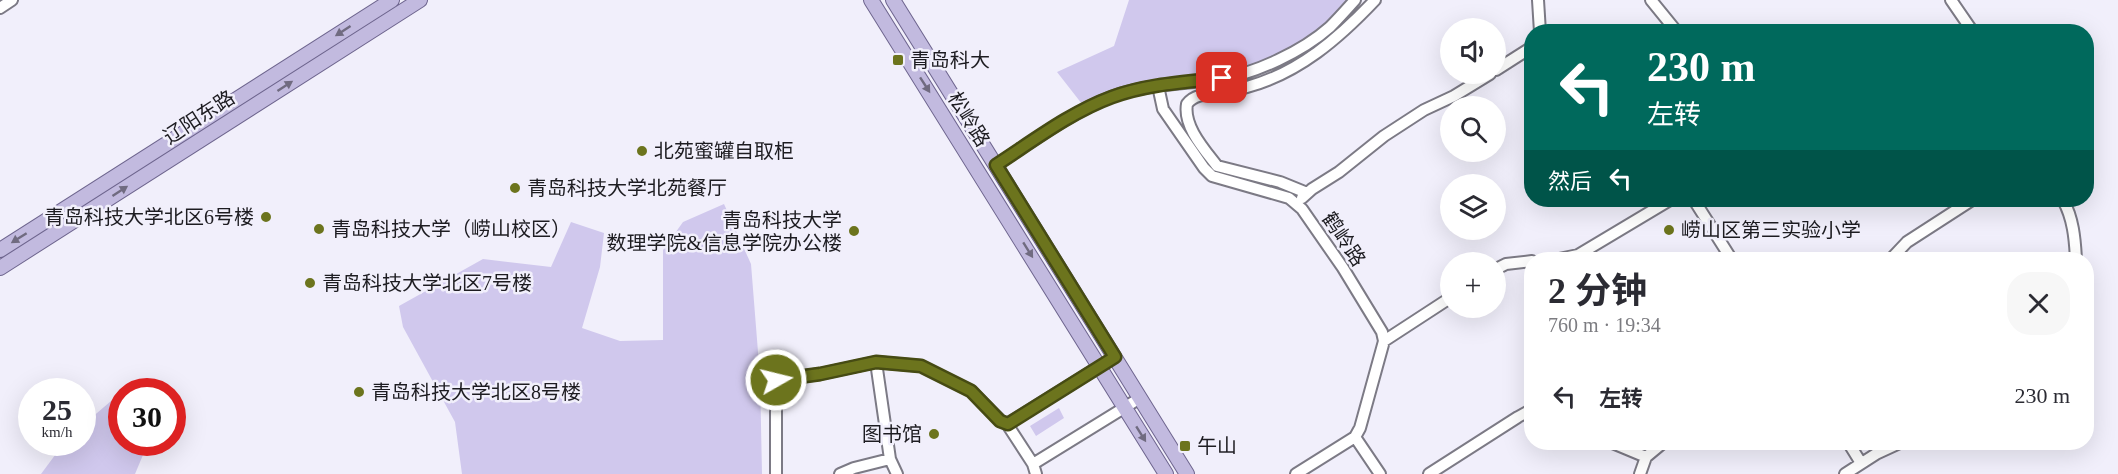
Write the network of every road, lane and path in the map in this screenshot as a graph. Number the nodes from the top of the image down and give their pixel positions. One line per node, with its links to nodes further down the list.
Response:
1 (12, 0): 11 (street)
2 (420, 0): 33 (main road, 辽阳东路, one-way to 2)
3 (871, 0): 38 (main road, 松岭路, one-way to 38)
4 (893, 0): 19 (main road, 松岭路)
5 (1355, 0): 18 (street)
6 (1375, 0): 20 (street)
7 (1538, 0): 12 (street)
8 (1651, 0): 13 (street)
9 (1951, 0): 14 (street)
10 (383, 2): 26 (main road, 辽阳东路, one-way to 26)
11 (0, 8)
12 (1540, 24)
13 (1670, 24)
14 (1968, 24)
15 (1524, 52): 16 (street)
16 (1506, 64)
17 (1474, 84): 20 (street)
18 (1158, 86): 19 (street); 21 (street, 鹤岭路)
19 (996, 165): 36 (main road, 松岭路)
20 (1307, 193): 21 (street)
21 (1296, 204): 35 (street, 鹤岭路)
22 (1658, 207): 27 (street)
23 (1698, 207): 28 (street)
24 (1961, 207): 29 (street)
25 (2067, 207): 30 (street)
26 (0, 250)
27 (1583, 252)
28 (1727, 252)
29 (1898, 252)
30 (2076, 252)
31 (1524, 262): 32 (street)
32 (1506, 264)
33 (0, 268)
34 (1440, 305): 35 (street)
35 (1384, 341): 43 (street)
36 (1115, 357): 38 (street); 39 (main road, 松岭路)
37 (876, 362): 42 (street); 49 (street); 52 (street)
38 (1100, 366): 40 (main road, 松岭路); 42 (street)
39 (1140, 398): 40 (street); 56 (main road, 松岭路)
40 (1124, 407): 51 (street); 55 (main road, 松岭路, one-way to 55)
41 (1524, 414): 59 (street)
42 (1008, 424): 51 (street)
43 (1355, 437): 57 (street); 58 (street)
44 (1629, 450): 48 (street)
45 (1654, 450): 48 (street)
46 (1853, 450): 50 (street)
47 (1886, 450): 50 (street)
48 (1646, 457): 60 (street)
49 (890, 459): 53 (street); 54 (street)
50 (1861, 463): 61 (street)
51 (1035, 469)
52 (776, 474)
53 (840, 474)
54 (897, 474)
55 (1166, 474)
56 (1187, 474)
57 (1296, 474)
58 (1380, 474)
59 (1429, 474)
60 (1640, 474)
61 (1845, 474)

